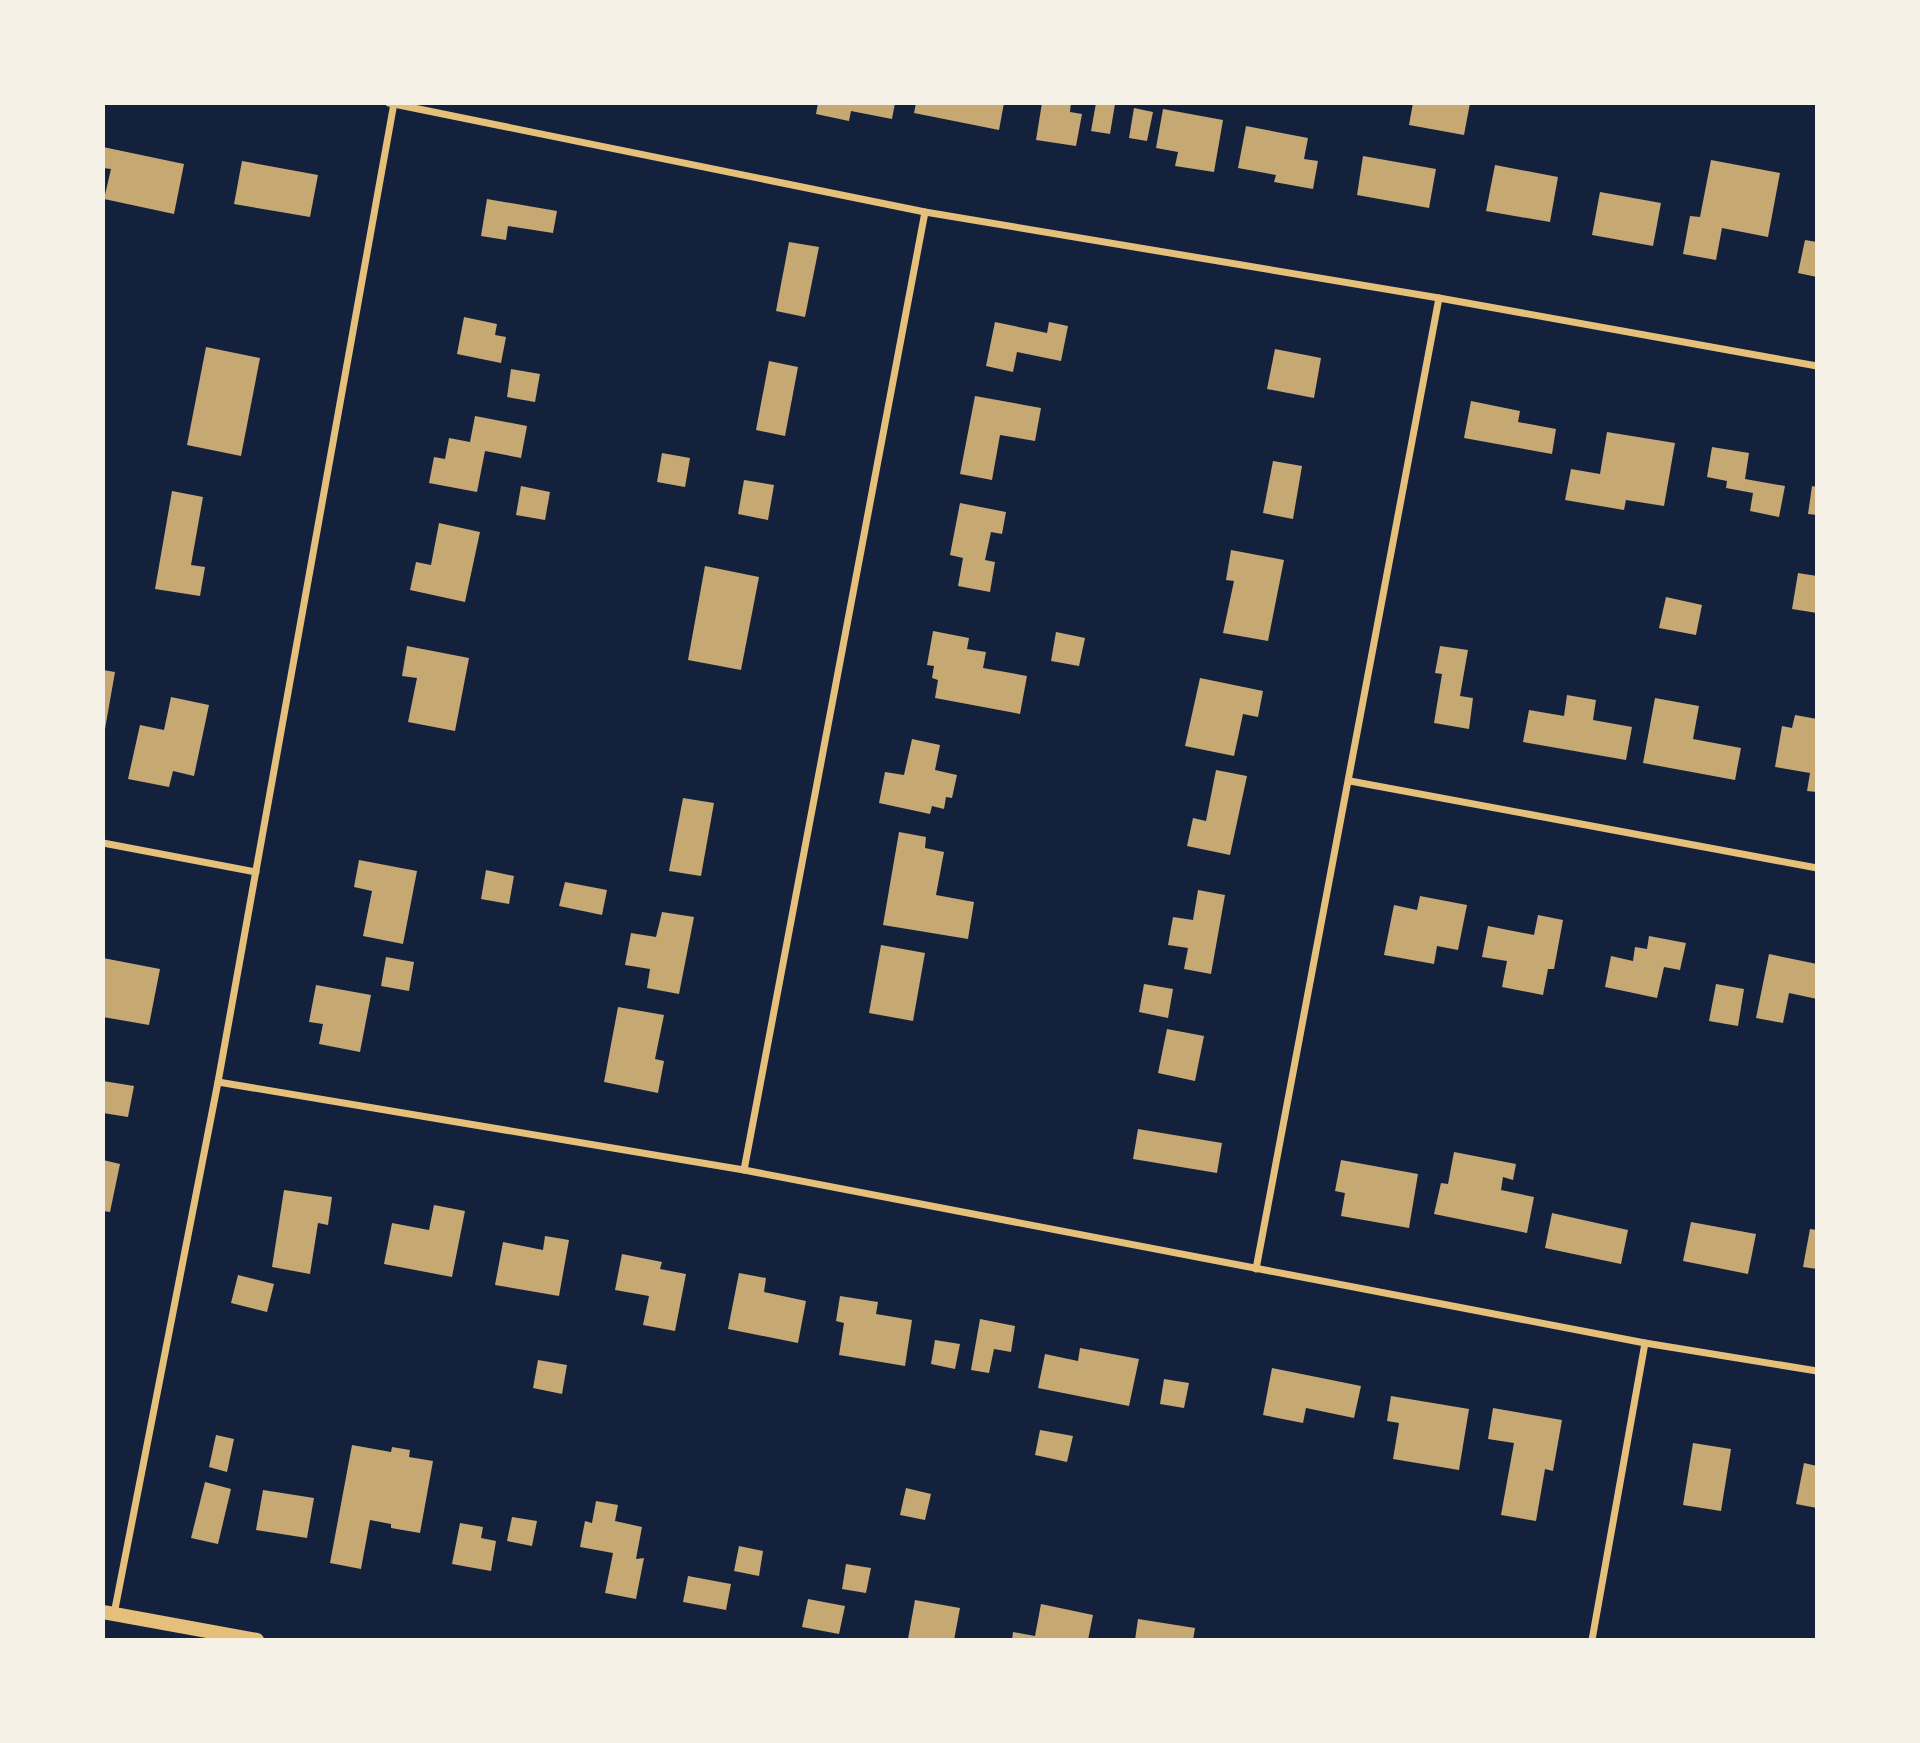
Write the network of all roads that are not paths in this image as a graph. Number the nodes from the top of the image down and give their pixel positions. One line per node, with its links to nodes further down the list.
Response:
1 (393, 104): 2 (street); 8 (street)
2 (925, 212): 3 (street); 10 (street)
3 (1439, 298): 4 (street); 5 (street)
4 (1817, 366)
5 (1350, 781): 7 (street); 11 (street)
6 (103, 843): 8 (street)
7 (1817, 868)
8 (256, 872): 9 (street)
9 (218, 1082): 10 (street); 14 (street)
10 (744, 1170): 11 (street)
11 (1256, 1269): 12 (street)
12 (1645, 1343): 13 (street); 16 (street)
13 (1817, 1371)
14 (109, 1613): 15 (main road)
15 (257, 1640)
16 (1592, 1640)

